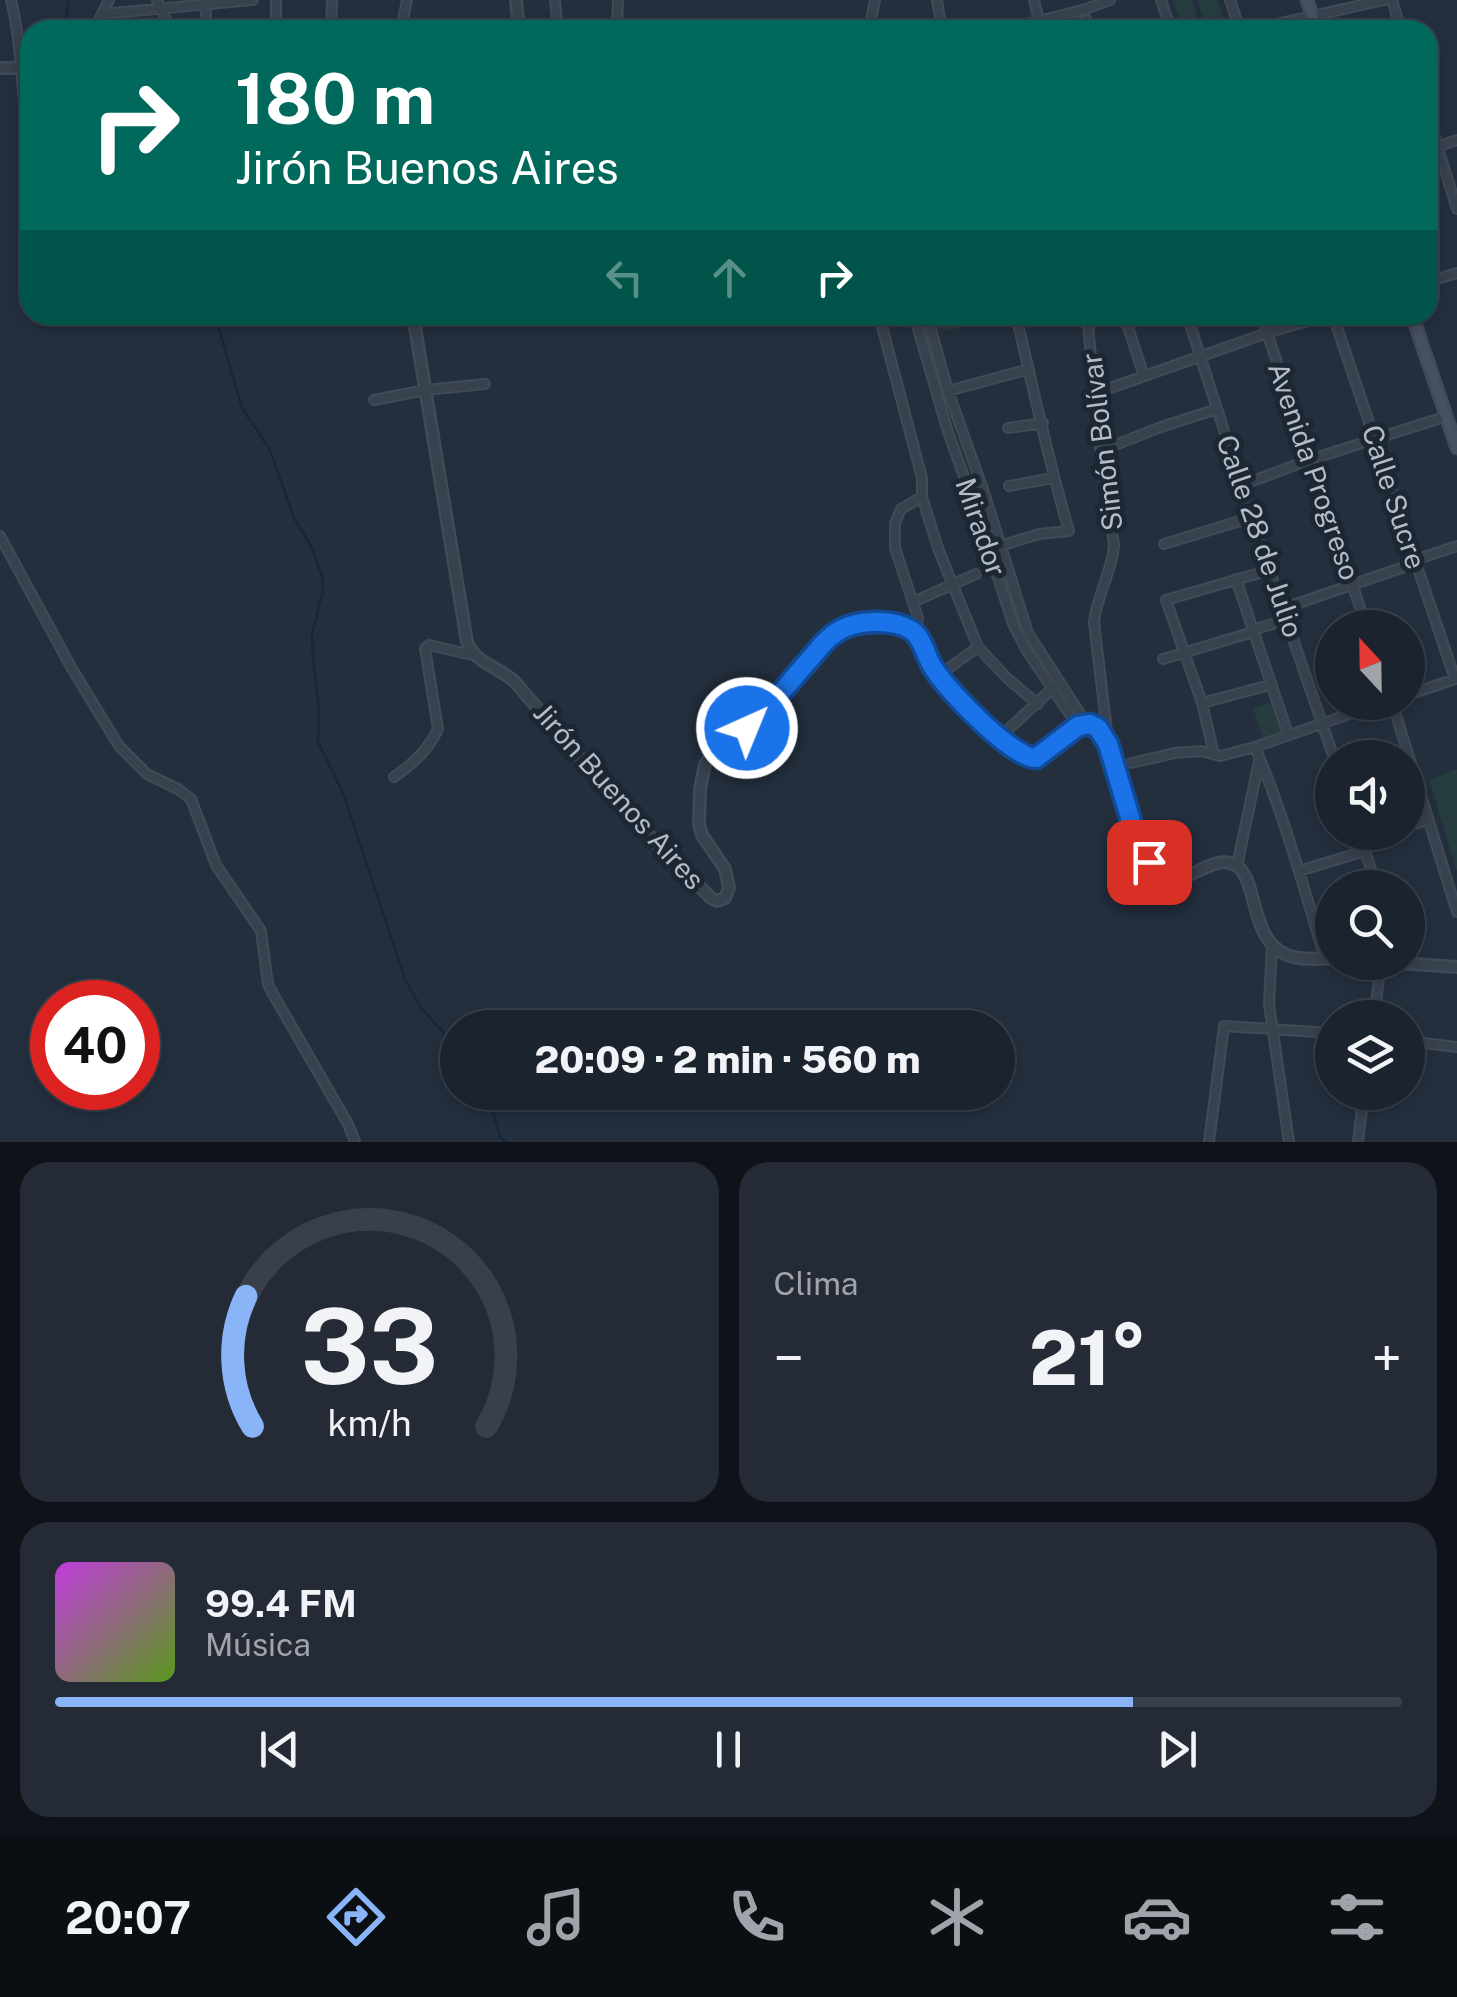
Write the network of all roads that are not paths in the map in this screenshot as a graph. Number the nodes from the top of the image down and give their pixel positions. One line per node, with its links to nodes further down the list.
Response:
1 (11, 0): 17 (street)
2 (109, 0): 10 (street)
3 (253, 0): 7 (street)
4 (1110, 0): 9 (street)
5 (1307, 0): 11 (main road)
6 (1384, 0): 11 (street)
7 (206, 2): 8 (street)
8 (158, 4): 10 (street)
9 (1086, 10): 13 (street); 14 (street)
10 (102, 14): 12 (street)
11 (1312, 15): 15 (street); 16 (main road)
12 (99, 20)
13 (1044, 20)
14 (1087, 20)
15 (1291, 20)
16 (1314, 20)
17 (20, 41)
18 (1438, 163): 19 (street)
19 (1457, 209)
20 (414, 325): 37 (street)
21 (882, 325): 52 (street)
22 (917, 325): 77 (street, Mirador)
23 (930, 325): 38 (street, Mirador)
24 (1018, 325): 34 (street)
25 (1088, 325): 39 (street, Simón Bolívar)
26 (1127, 325): 35 (street)
27 (1190, 325): 33 (street, Calle 28 de Julio)
28 (1264, 325): 32 (street, Avenida Progreso)
29 (1295, 325): 32 (street)
30 (1335, 325): 45 (street, Calle Sucre)
31 (1415, 325): 42 (main road)
32 (1267, 333): 33 (street); 48 (street, Avenida Progreso)
33 (1200, 356): 35 (street); 41 (street, Calle 28 de Julio)
34 (1029, 369): 38 (street); 43 (street)
35 (1144, 376): 39 (street)
36 (485, 384): 37 (street)
37 (424, 390): 40 (street); 72 (street)
38 (948, 391): 56 (street, Mirador)
39 (1096, 394): 47 (street, Simón Bolívar)
40 (374, 400)
41 (1217, 408): 47 (street); 50 (street, Calle 28 de Julio)
42 (1446, 416): 45 (street); 46 (main road)
43 (1043, 423): 44 (street); 49 (street)
44 (1008, 428)
45 (1376, 440): 48 (street); 58 (street, Calle Sucre)
46 (1457, 446)
47 (1100, 448): 88 (street, Simón Bolívar)
48 (1310, 460): 50 (street); 63 (street, Avenida Progreso)
49 (1053, 478): 51 (street); 56 (street)
50 (1242, 484): 53 (street, Calle 28 de Julio)
51 (1009, 486)
52 (922, 497): 62 (street); 64 (street)
53 (1252, 517): 55 (street); 59 (street, Calle 28 de Julio)
54 (0, 536): 110 (street)
55 (1164, 544)
56 (1000, 546): 77 (street, Mirador)
57 (1457, 546): 58 (street)
58 (1416, 563): 63 (street); 75 (street, Calle Sucre)
59 (1270, 570): 61 (street); 65 (street, Calle 28 de Julio)
60 (976, 574): 62 (street)
61 (1236, 579): 68 (street); 71 (street)
62 (952, 584): 64 (street); 70 (street)
63 (1352, 584): 65 (street); 66 (street, Avenida Progreso)
64 (913, 602): 69 (street)
65 (1284, 608): 67 (street, Calle 28 de Julio)
66 (1361, 610)
67 (1288, 619): 68 (street); 83 (street, Calle 28 de Julio)
68 (1253, 632): 71 (street); 76 (street)
69 (916, 634): 72 (street, Jirón Buenos Aires); 74 (street)
70 (978, 648): 74 (street); 79 (street)
71 (1184, 651): 73 (street); 80 (street)
72 (472, 654): 93 (street)
73 (1163, 659)
74 (938, 676): 86 (street)
75 (1456, 678): 78 (street)
76 (1270, 685): 80 (street); 85 (street)
77 (1056, 686): 79 (street); 84 (street, Mirador)
78 (1425, 689)
79 (1038, 704): 86 (street)
80 (1202, 704): 90 (street)
81 (1331, 720): 83 (street)
82 (1394, 720): 94 (street)
83 (1322, 723): 85 (street); 87 (street, Calle 28 de Julio)
84 (1082, 724): 86 (street); 88 (street)
85 (1288, 734): 89 (street)
86 (1000, 738)
87 (1328, 740)
88 (1108, 744): 96 (street)
89 (1255, 747): 90 (street); 91 (street)
90 (1214, 754): 92 (street)
91 (1259, 761): 96 (street); 98 (street)
92 (1130, 763)
93 (394, 778)
94 (1427, 820): 99 (street)
95 (1365, 850): 97 (street); 98 (street)
96 (1237, 866): 101 (street)
97 (1371, 870)
98 (1300, 871): 100 (street)
99 (1457, 912)
100 (1315, 917)
101 (1272, 944): 102 (street); 105 (street)
102 (1315, 959)
103 (1425, 965): 104 (street)
104 (1457, 967)
105 (1273, 1030): 106 (street); 111 (street); 112 (street)
106 (1315, 1032)
107 (1425, 1043): 108 (street)
108 (1457, 1047)
109 (1362, 1110): 113 (street)
110 (355, 1142)
111 (1209, 1142)
112 (1290, 1142)
113 (1358, 1142)

